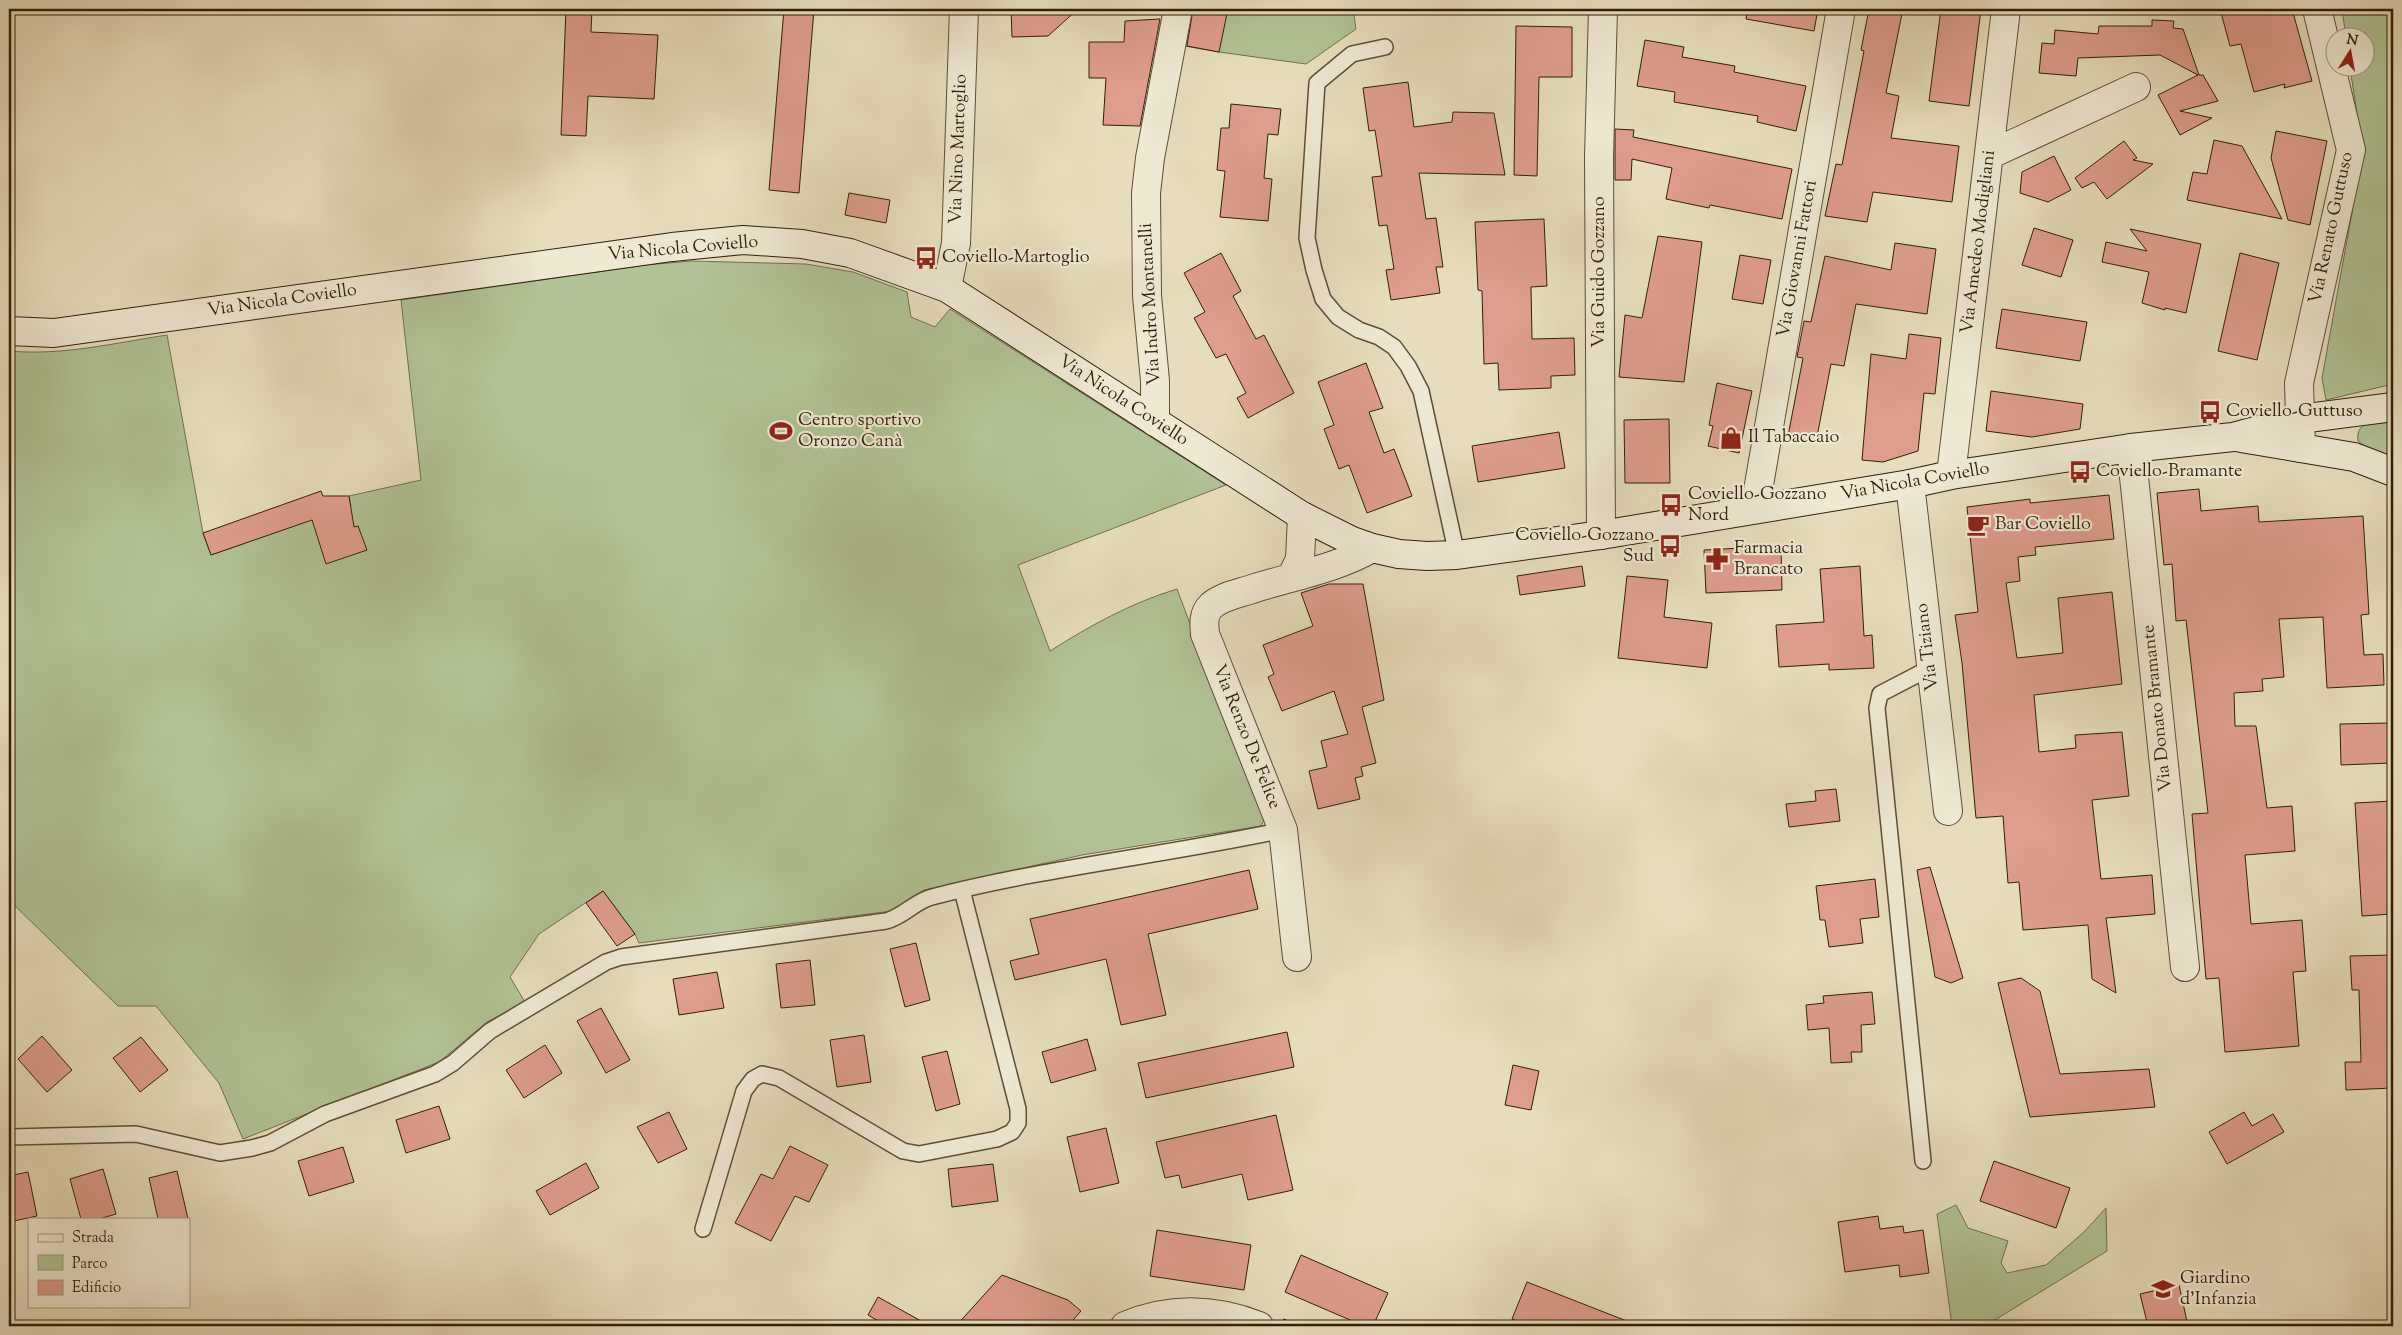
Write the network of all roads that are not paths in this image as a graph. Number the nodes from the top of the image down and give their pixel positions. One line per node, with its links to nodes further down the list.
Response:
1 (964, 9): 10 (street, Via Nino Martoglio)
2 (1178, 9): 15 (street, Via Indro Montanelli)
3 (1603, 9): 25 (street, Via Guido Gozzano)
4 (1841, 9): 23 (street, Via Giovanni Fattori)
5 (2006, 9): 9 (street, Via Amedeo Modigliani)
6 (2317, 9): 14 (street, Via Renato Guttuso)
7 (1385, 47): 27 (lane)
8 (2136, 87): 9 (street)
9 (1989, 156): 21 (street, Via Amedeo Modigliani)
10 (947, 288): 11 (street, Via Nicola Coviello); 15 (street, Via Nicola Coviello)
11 (9, 331)
12 (2393, 407): 13 (street)
13 (2358, 412): 14 (street); 19 (street)
14 (2300, 419): 16 (street); 18 (street, Via Renato Guttuso)
15 (1155, 422): 24 (street, Via Nicola Coviello)
16 (2233, 437): 17 (street, Via Nicola Coviello); 18 (street)
17 (2131, 448): 21 (street, Via Nicola Coviello); 34 (street, Via Donato Bramante)
18 (2301, 448): 19 (street)
19 (2354, 457): 20 (street)
20 (2393, 472)
21 (1951, 475): 22 (street, Via Nicola Coviello)
22 (1910, 484): 23 (street, Via Nicola Coviello); 29 (street, Via Tiziano)
23 (1755, 508): 25 (street, Via Nicola Coviello)
24 (1302, 516): 26 (street, Via Nicola Coviello); 28 (street)
25 (1601, 535): 27 (street, Via Nicola Coviello)
26 (1372, 548): 27 (street, Via Nicola Coviello); 28 (street)
27 (1457, 555)
28 (1292, 576): 31 (street, Via Renzo De Felice)
29 (1930, 668): 30 (street, Via Tiziano); 36 (lane)
30 (1948, 811)
31 (1283, 830): 32 (lane); 33 (street, Via Renzo De Felice)
32 (962, 890): 35 (lane); 37 (lane)
33 (1297, 957)
34 (2185, 967)
35 (9, 1137)
36 (1923, 1161)
37 (703, 1229)
38 (1125, 1326): 39 (street)
39 (1260, 1326)

